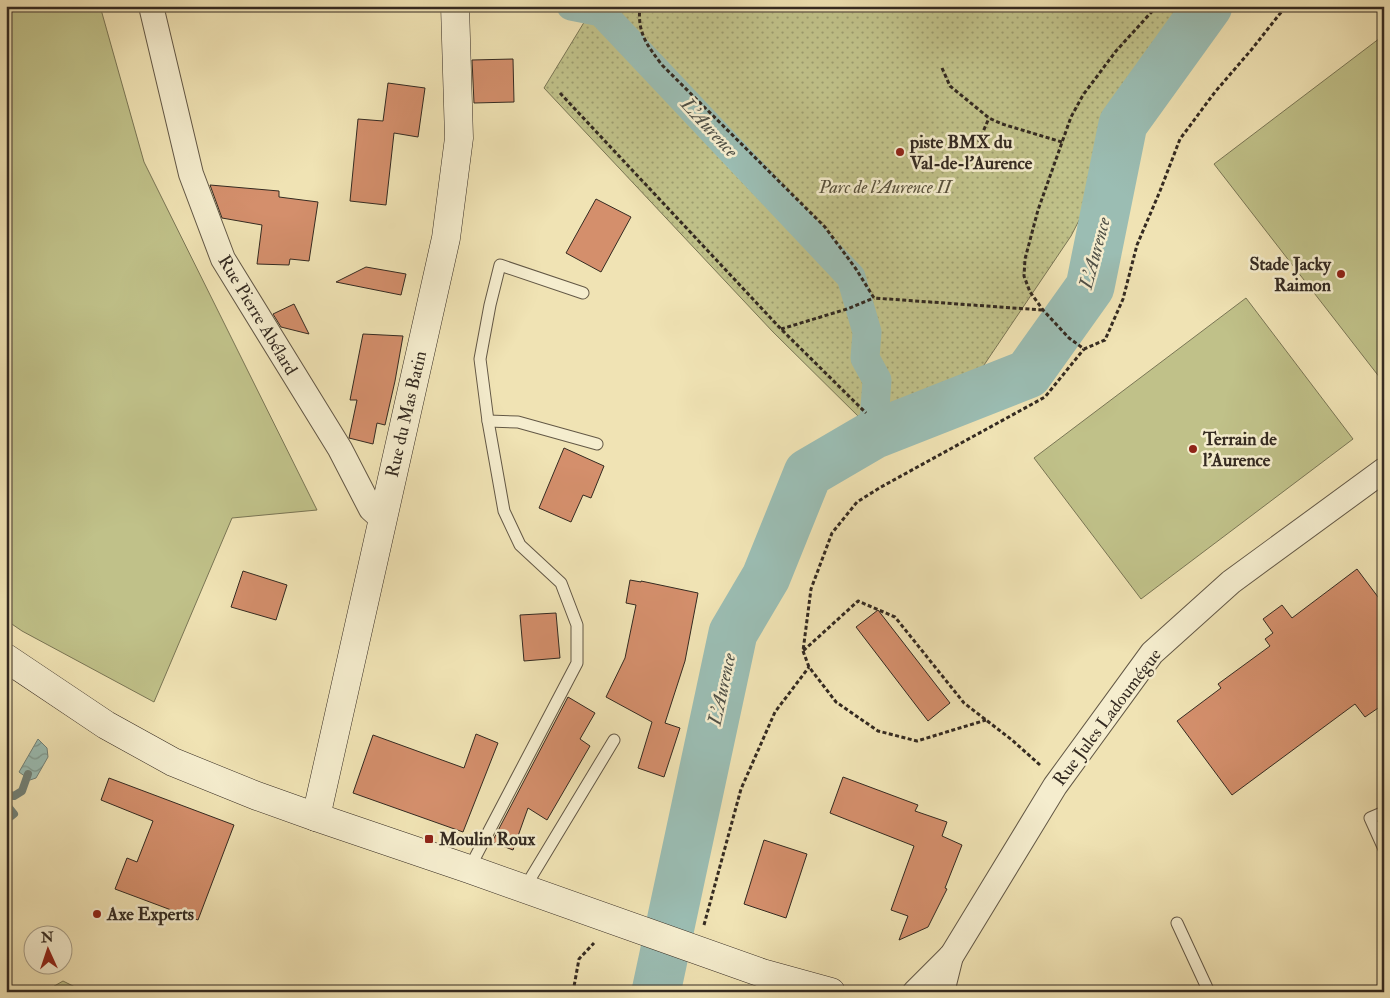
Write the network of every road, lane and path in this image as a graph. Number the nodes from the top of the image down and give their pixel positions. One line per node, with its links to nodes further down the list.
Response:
1 (151, 6): 20 (street, Rue Pierre Abélard)
2 (456, 6): 20 (main road, Rue du Mas Batin)
3 (640, 6): 12 (path)
4 (1157, 6): 9 (path)
5 (1286, 6): 15 (path)
6 (942, 68): 8 (path)
7 (560, 93): 14 (path)
8 (989, 118): 9 (path); 10 (path)
9 (1062, 142): 13 (path)
10 (976, 148)
11 (583, 293): 17 (lane)
12 (874, 298): 13 (path); 14 (path)
13 (1043, 310): 15 (path)
14 (781, 329): 16 (path)
15 (1084, 349): 21 (path)
16 (866, 413)
17 (488, 421): 18 (lane); 30 (lane)
18 (597, 444)
19 (1384, 470): 26 (street, Rue Jules Ladoumégue)
20 (382, 519): 28 (main road, Rue du Mas Batin)
21 (804, 651): 23 (path); 24 (path)
22 (6, 658): 28 (main road)
23 (809, 667): 24 (path); 34 (path)
24 (986, 720): 26 (path)
25 (614, 740): 31 (lane)
26 (1055, 786): 35 (street, Rue Jules Ladoumégue)
27 (1384, 812): 29 (lane)
28 (316, 817): 30 (main road)
29 (1384, 850)
30 (470, 868): 31 (main road)
31 (524, 889): 32 (main road)
32 (615, 920): 34 (main road); 37 (path)
33 (1178, 923): 42 (lane)
34 (693, 948): 36 (main road)
35 (952, 955): 40 (street, Rue Jules Ladoumégue); 41 (street, Rue Jules Ladoumégue)
36 (762, 973): 38 (main road); 39 (main road)
37 (573, 992)
38 (794, 992)
39 (831, 992)
40 (915, 992)
41 (942, 992)
42 (1209, 992)

